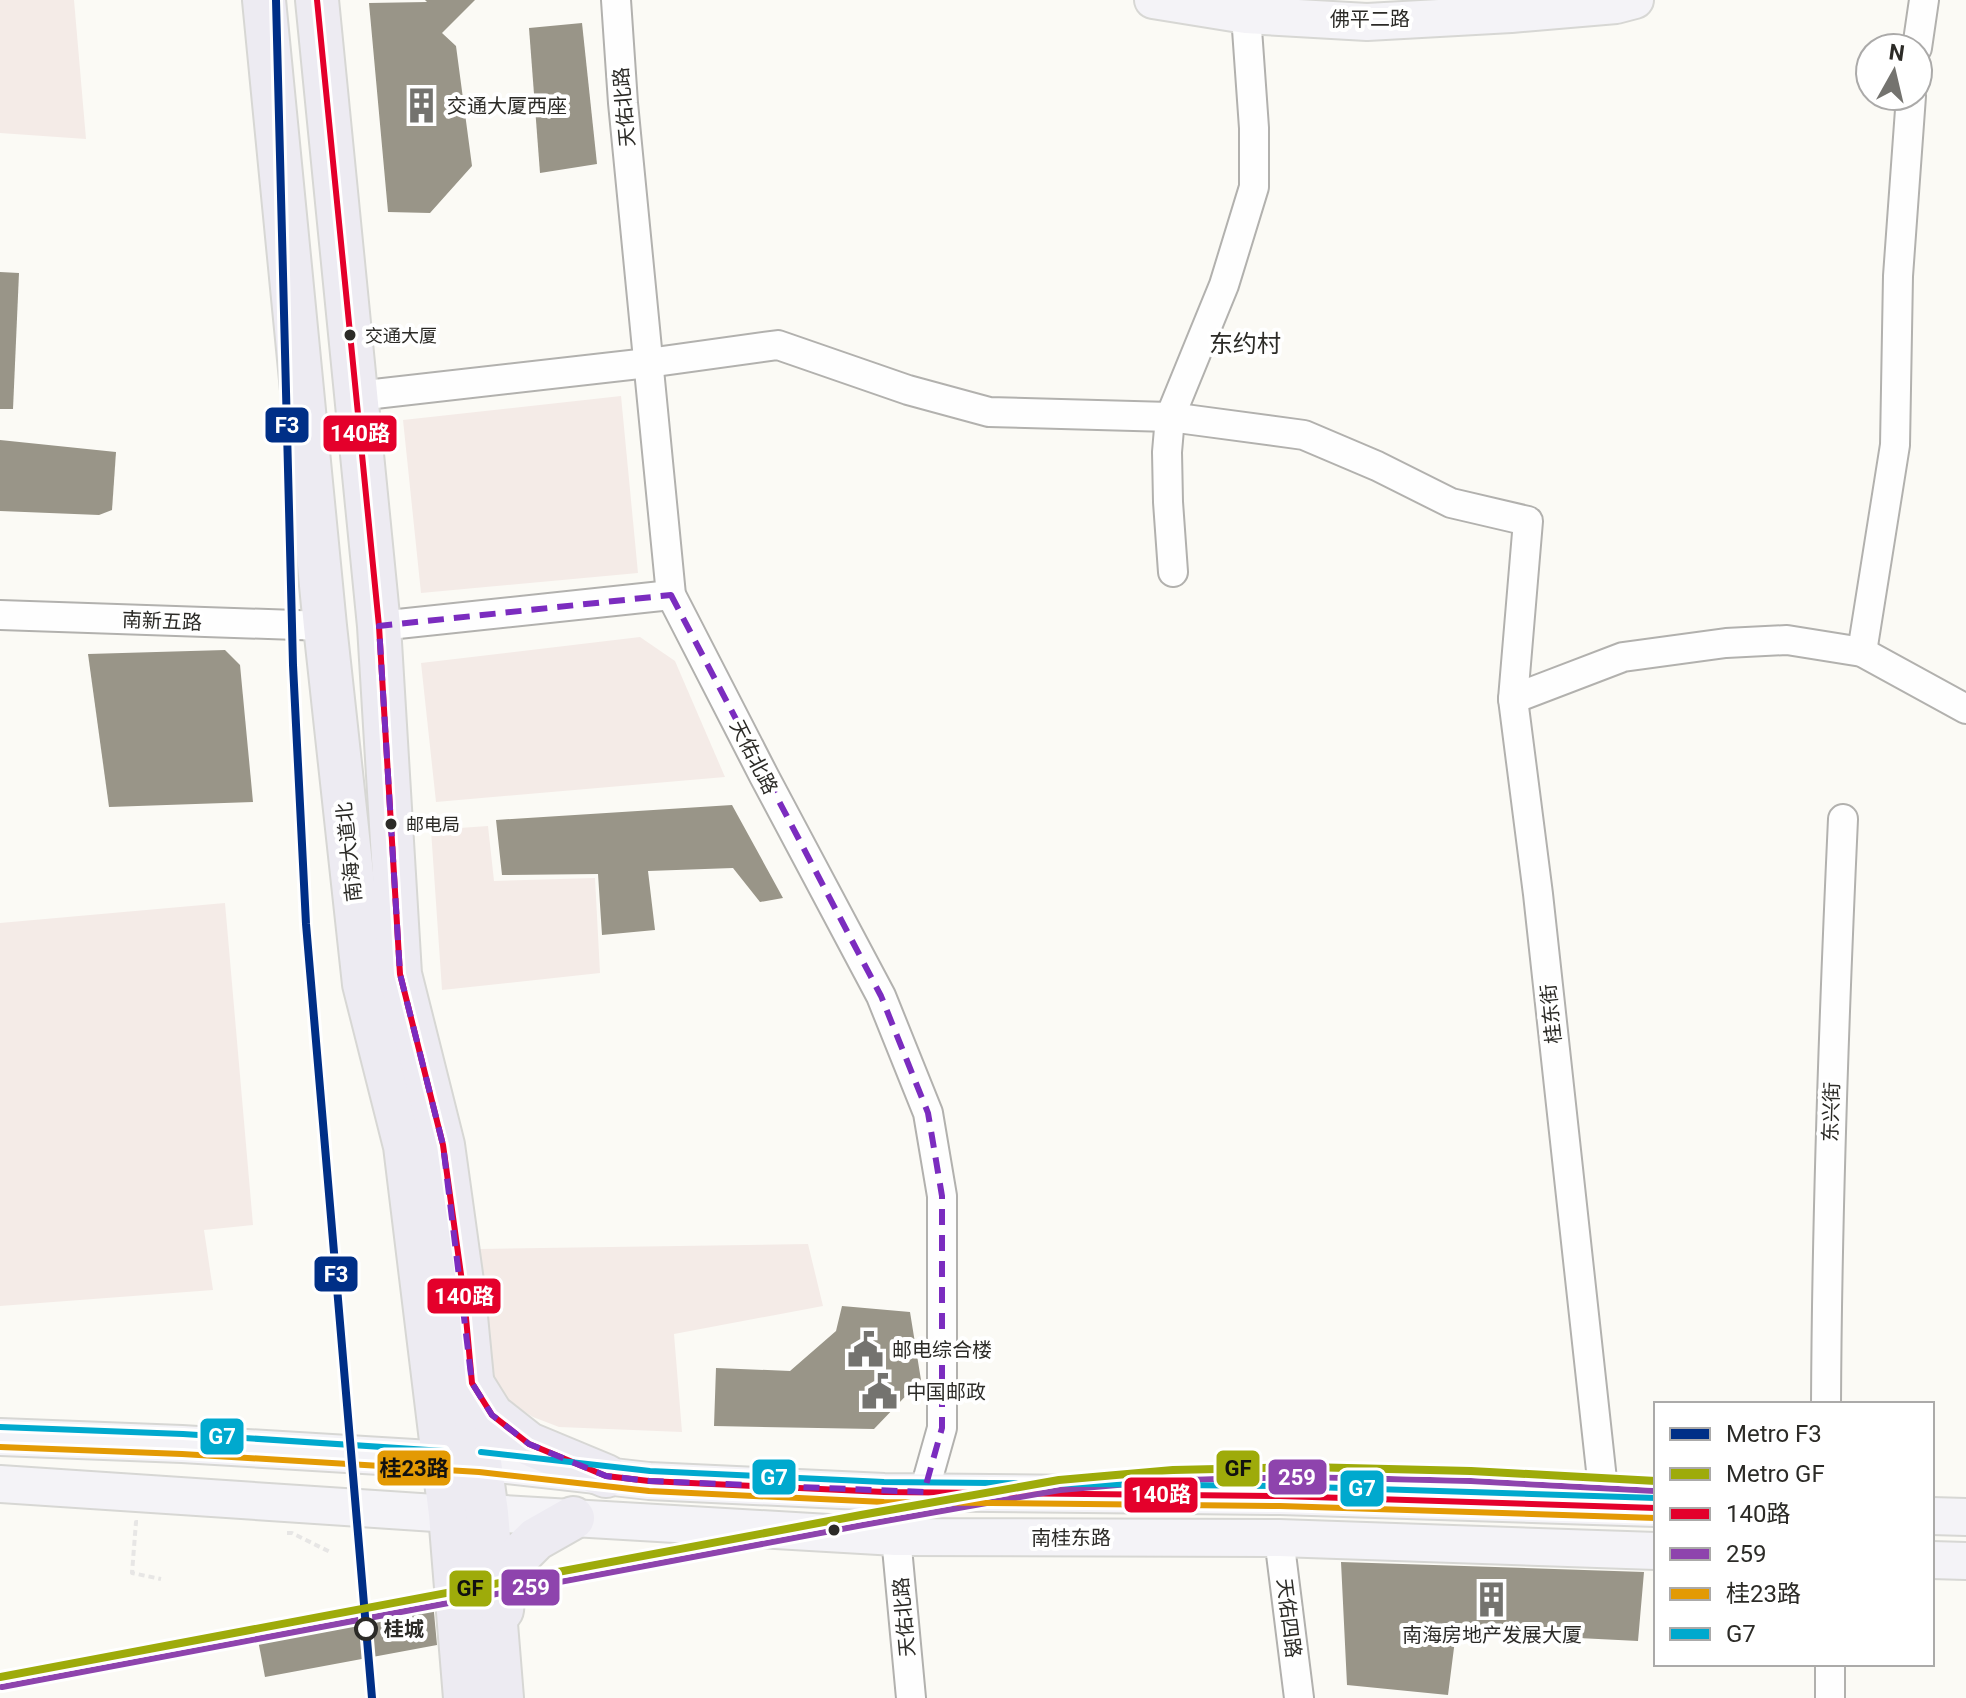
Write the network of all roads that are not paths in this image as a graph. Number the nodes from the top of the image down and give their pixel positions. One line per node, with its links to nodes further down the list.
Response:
1 (264, 0): 16 (highway, 南海大道北)
2 (317, 0): 11 (highway, 南海大道北)
3 (616, 0): 10 (street, 天佑北路)
4 (1153, 0): 7 (main road, 佛平二路)
5 (1635, 0): 7 (main road, 佛平二路)
6 (1924, 0): 8 (street)
7 (1246, 15): 12 (street)
8 (1919, 32)
9 (1910, 112): 18 (street)
10 (648, 363): 11 (street); 12 (street); 14 (street, 天佑北路)
11 (357, 396): 17 (highway, 南海大道北)
12 (1170, 417): 13 (street); 19 (street, 桂东街)
13 (1173, 572)
14 (671, 595): 17 (street); 28 (street, 天佑北路)
15 (0, 615): 16 (street, 南新五路)
16 (325, 626): 25 (highway, 南海大道北)
17 (379, 626): 22 (highway, 南海大道北)
18 (1862, 652): 19 (street); 20 (street)
19 (1513, 699): 29 (street, 桂东街)
20 (1966, 709)
21 (1843, 819): 23 (street, 东兴街)
22 (472, 1383): 25 (highway, 南海大道北); 26 (highway)
23 (1826, 1402)
24 (0, 1437): 25 (main road)
25 (461, 1461): 26 (main road); 31 (highway, 南海大道北)
26 (606, 1476): 28 (main road)
27 (0, 1484): 31 (main road, 南桂东路)
28 (924, 1492): 29 (main road)
29 (1605, 1507): 30 (main road)
30 (1654, 1508)
31 (468, 1514): 34 (main road, 南桂东路); 40 (highway, 南海大道北); 42 (highway, 南海大道北)
32 (1934, 1516): 33 (main road)
33 (1966, 1517)
34 (573, 1518): 35 (main road, 南桂东路); 40 (highway)
35 (896, 1537): 36 (main road, 南桂东路); 44 (street, 天佑北路)
36 (1279, 1538): 37 (main road, 南桂东路); 45 (street, 天佑四路)
37 (1654, 1551)
38 (1934, 1560): 39 (main road)
39 (1966, 1561)
40 (499, 1655): 43 (highway, 南海大道北)
41 (1830, 1666): 46 (street)
42 (465, 1698)
43 (502, 1698)
44 (911, 1698)
45 (1299, 1698)
46 (1830, 1698)

